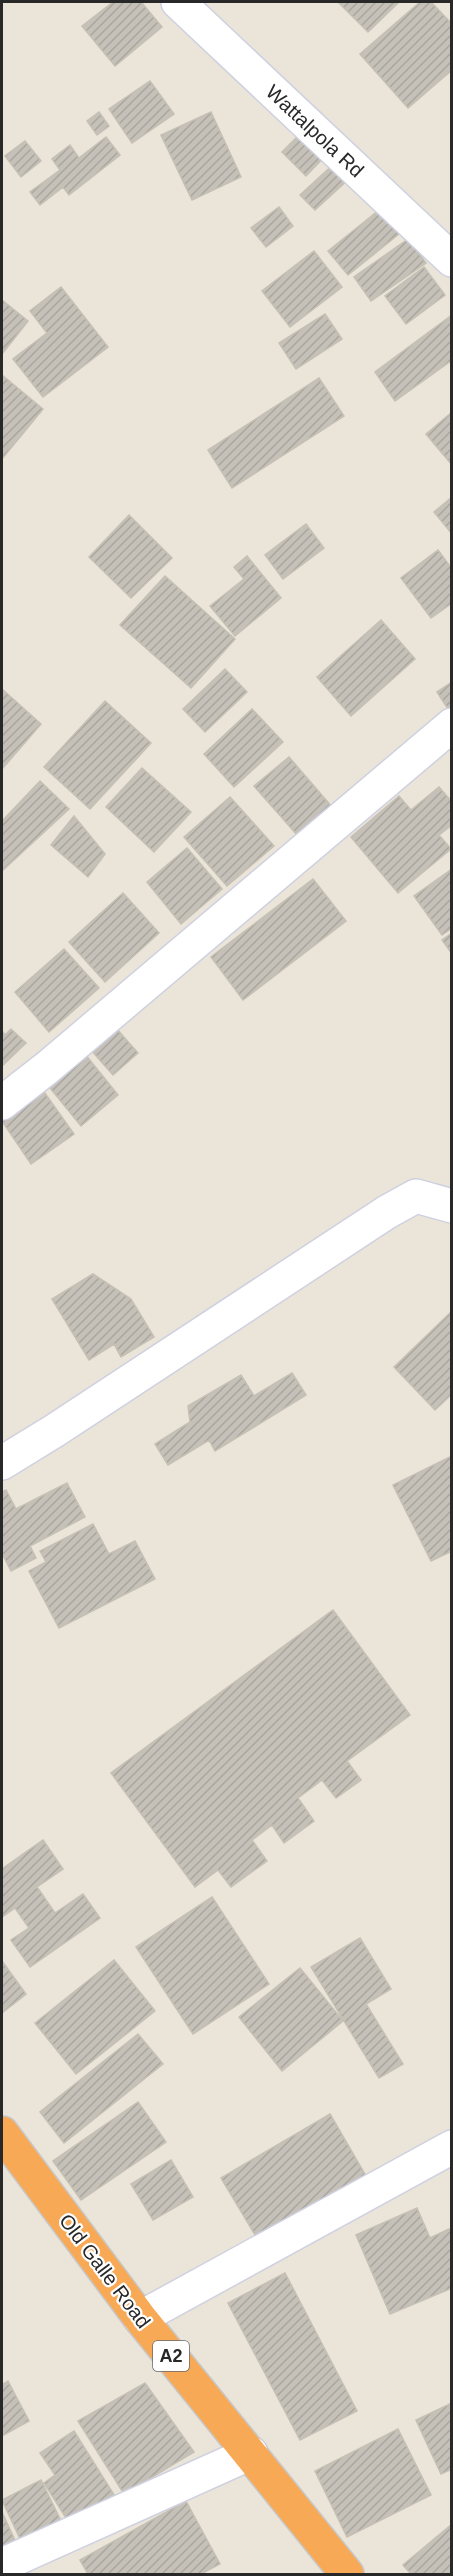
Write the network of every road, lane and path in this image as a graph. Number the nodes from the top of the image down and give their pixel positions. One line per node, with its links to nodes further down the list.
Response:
1 (178, 2): 2 (street, Wattalpola Rd)
2 (452, 260)
3 (452, 725): 4 (street)
4 (2, 1103)
5 (452, 1206): 6 (street)
6 (2, 1463)
7 (2, 2133): 9 (highway, Old Galle Road / A2)
8 (452, 2147): 9 (street)
9 (140, 2318): 10 (highway, Old Galle Road / A2)
10 (251, 2453): 11 (street); 12 (highway, Old Galle Road / A2)
11 (2, 2565)
12 (347, 2574)

